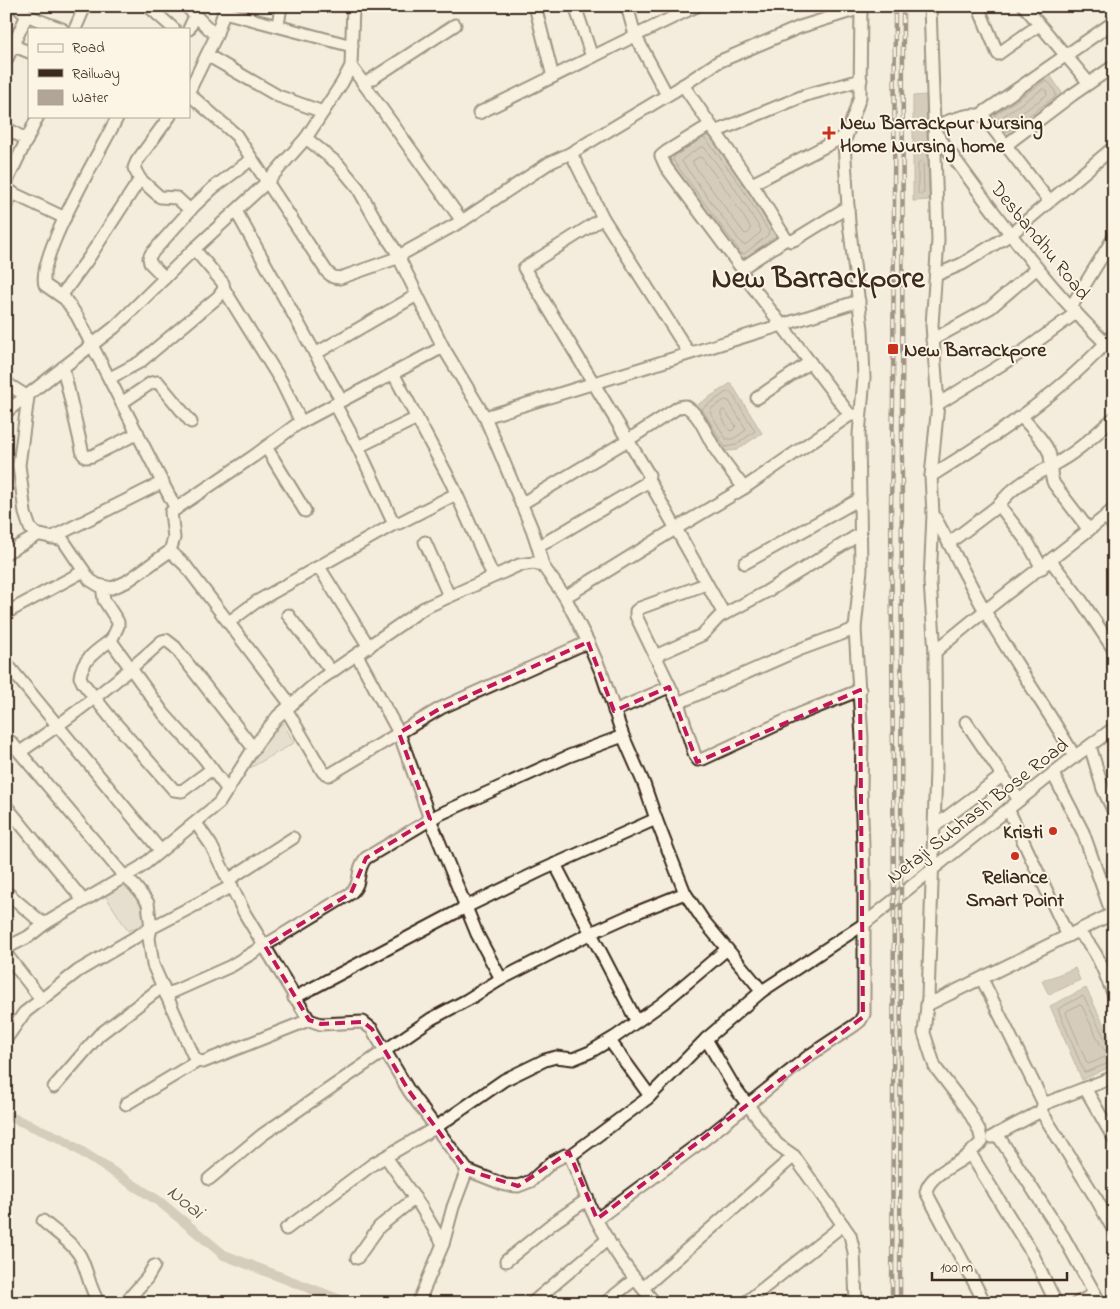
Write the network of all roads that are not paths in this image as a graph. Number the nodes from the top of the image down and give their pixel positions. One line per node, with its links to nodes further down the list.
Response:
1 (85, 6): 22 (street)
2 (148, 6): 23 (street)
3 (186, 6): 16 (street)
4 (281, 6): 18 (street)
5 (353, 6): 28 (street)
6 (535, 6): 36 (street)
7 (575, 6): 32 (street)
8 (627, 6): 25 (street)
9 (698, 6): 25 (street)
10 (930, 6): 52 (street)
11 (978, 6): 20 (street)
12 (861, 7): 37 (street); 40 (street)
13 (1025, 7): 20 (street)
14 (225, 9): 18 (street); 26 (street)
15 (17, 10): 21 (street); 27 (street)
16 (195, 16): 24 (street); 26 (street)
17 (1114, 22): 31 (street)
18 (278, 25): 28 (street)
19 (456, 25): 39 (street)
20 (1039, 25): 31 (street)
21 (60, 28)
22 (75, 28)
23 (173, 28)
24 (189, 28)
25 (635, 35): 32 (street); 43 (street)
26 (216, 36): 30 (street)
27 (14, 46): 29 (street); 33 (street)
28 (352, 46): 34 (street)
29 (28, 52)
30 (207, 55): 41 (street); 44 (street)
31 (1065, 55): 38 (street); 46 (street)
32 (592, 57): 36 (street)
33 (6, 61)
34 (351, 66): 39 (street); 44 (street)
35 (1114, 66): 38 (street)
36 (553, 77): 45 (street)
37 (860, 80): 51 (street); 53 (street)
38 (1088, 83): 56 (street)
39 (364, 84): 71 (street)
40 (683, 85): 43 (street); 51 (street)
41 (190, 88)
42 (190, 95): 59 (street)
43 (667, 95): 58 (street)
44 (323, 112): 54 (street)
45 (479, 113)
46 (980, 115): 52 (street); 56 (street)
47 (37, 118): 55 (street)
48 (117, 118): 69 (street)
49 (169, 118): 60 (street)
50 (6, 128): 55 (street)
51 (713, 128): 62 (street); 78 (street)
52 (935, 129): 72 (street, Desbandhu Road); 79 (street)
53 (845, 136): 62 (street); 66 (street)
54 (306, 138): 61 (street); 76 (street)
55 (27, 140): 63 (street)
56 (1006, 146): 64 (street)
57 (1112, 151): 64 (street)
58 (571, 153): 70 (street); 71 (street)
59 (252, 159): 61 (street); 67 (street)
60 (140, 179): 67 (street); 83 (street)
61 (267, 182): 68 (street); 76 (street)
62 (752, 184): 74 (street)
63 (8, 188): 65 (street); 69 (street)
64 (1049, 201): 72 (street)
65 (6, 205)
66 (848, 207): 74 (street); 84 (street)
67 (190, 210): 80 (street)
68 (236, 211): 75 (street); 93 (street)
69 (65, 218): 83 (street)
70 (604, 218): 92 (street); 98 (street)
71 (462, 221): 76 (street)
72 (1011, 234): 77 (street, Desbandhu Road); 79 (street)
73 (1114, 237): 85 (street)
74 (786, 239): 78 (street)
75 (194, 249): 80 (street); 81 (street)
76 (400, 257): 82 (street)
77 (1037, 268): 85 (street, Desbandhu Road); 88 (street)
78 (742, 269): 86 (street)
79 (936, 275): 88 (street)
80 (165, 278): 89 (street)
81 (224, 289): 97 (street); 112 (street)
82 (417, 295): 90 (street); 93 (street)
83 (61, 296): 89 (street)
84 (859, 301): 86 (street); 106 (street)
85 (1074, 310): 91 (street, Desbandhu Road); 104 (street)
86 (782, 325): 92 (street); 94 (street)
87 (1114, 334): 91 (street)
88 (932, 340): 104 (street)
89 (91, 346): 95 (street); 97 (street)
90 (443, 346): 96 (street); 107 (street)
91 (1110, 347): 108 (street)
92 (689, 353): 98 (street)
93 (315, 354): 103 (street)
94 (810, 362): 101 (street); 106 (street)
95 (63, 367): 100 (street); 113 (street)
96 (393, 373): 103 (street); 109 (street)
97 (110, 378): 102 (street)
98 (593, 382): 107 (street); 114 (street)
99 (6, 383): 100 (street)
100 (28, 397): 105 (street); 135 (street)
101 (757, 398)
102 (123, 402): 111 (street); 113 (street)
103 (338, 402): 112 (street); 116 (street)
104 (938, 404): 118 (street)
105 (6, 412)
106 (855, 415): 121 (street); 123 (street)
107 (485, 417): 124 (street)
108 (1022, 417): 117 (street); 118 (street)
109 (417, 418): 116 (street); 122 (street)
110 (1114, 418): 117 (street)
111 (191, 422)
112 (301, 422): 115 (street)
113 (138, 433): 120 (street)
114 (628, 440): 119 (street); 121 (street); 124 (street)
115 (266, 447): 126 (street); 127 (street)
116 (358, 447): 130 (street)
117 (1050, 466): 125 (street); 133 (street)
118 (932, 476): 129 (street)
119 (648, 479): 132 (street); 139 (street)
120 (163, 482): 126 (street); 136 (street)
121 (744, 488): 132 (street)
122 (456, 494): 130 (street); 147 (street)
123 (860, 499): 134 (street); 142 (street)
124 (521, 504): 139 (street)
125 (999, 505): 138 (street); 143 (street)
126 (176, 509): 140 (street)
127 (305, 511)
128 (1110, 512): 131 (street); 133 (street)
129 (933, 514): 138 (street); 162 (street)
130 (396, 523): 144 (street)
131 (1114, 526)
132 (675, 529): 148 (street); 151 (street)
133 (1089, 530): 143 (street)
134 (860, 534): 154 (street); 157 (street)
135 (38, 535): 136 (street); 141 (street)
136 (51, 538): 146 (street)
137 (425, 542): 150 (street)
138 (949, 543): 152 (street)
139 (538, 547): 145 (street)
140 (170, 551): 149 (street); 156 (street)
141 (6, 553)
142 (745, 563)
143 (1046, 564): 152 (street); 161 (street)
144 (319, 566): 156 (street); 160 (street)
145 (543, 566): 147 (street); 151 (street)
146 (84, 571): 149 (street); 153 (street)
147 (493, 576): 150 (street)
148 (706, 584): 154 (street); 164 (street)
149 (102, 586): 158 (street)
150 (449, 596): 160 (street)
151 (566, 597): 159 (street)
152 (984, 610): 162 (street); 183 (street)
153 (6, 613)
154 (724, 614): 164 (street)
155 (288, 615): 167 (street)
156 (228, 622): 172 (street)
157 (855, 629): 169 (street); 171 (street)
158 (111, 640): 166 (street); 170 (street)
159 (588, 642): 173 (street); 177 (street)
160 (369, 647): 163 (street)
161 (1114, 650)
162 (935, 652): 195 (street)
163 (357, 655): 167 (street); 177 (street)
164 (655, 656): 168 (street)
165 (6, 663): 175 (street)
166 (131, 670): 170 (street); 181 (street); 184 (street)
167 (332, 672): 172 (street)
168 (669, 687): 171 (street); 173 (street)
169 (860, 690): 171 (street); 208 (street)
170 (95, 699): 175 (street); 184 (street)
171 (678, 703)
172 (289, 707): 177 (street); 181 (street)
173 (614, 711): 178 (street)
174 (966, 722): 186 (street)
175 (58, 726): 182 (street); 197 (street)
176 (1114, 728): 180 (street, Netaji Subhash Bose Road)
177 (400, 734): 192 (street)
178 (622, 736): 192 (street); 193 (street)
179 (8, 742): 182 (street)
180 (1090, 746): 183 (street, Netaji Subhash Bose Road); 191 (street)
181 (254, 749): 187 (street)
182 (20, 752): 200 (street)
183 (1075, 757): 185 (street, Netaji Subhash Bose Road)
184 (212, 769): 187 (street)
185 (1053, 774): 188 (street, Netaji Subhash Bose Road); 206 (street)
186 (1002, 776): 188 (street); 195 (street)
187 (228, 790): 194 (street)
188 (1019, 800): 190 (street, Netaji Subhash Bose Road)
189 (6, 806): 204 (street)
190 (1008, 808): 199 (street, Netaji Subhash Bose Road); 211 (street)
191 (1113, 808)
192 (430, 819): 205 (street); 212 (street)
193 (656, 819): 198 (street); 203 (street)
194 (196, 824): 197 (street); 201 (street)
195 (935, 826): 199 (street)
196 (292, 838): 201 (street)
197 (160, 850): 200 (street)
198 (555, 864): 205 (street); 210 (street)
199 (934, 867): 208 (street, Netaji Subhash Bose Road); 223 (street)
200 (124, 876): 204 (street); 209 (street)
201 (230, 883): 209 (street); 212 (street)
202 (6, 892): 207 (street)
203 (685, 893): 210 (street); 214 (street)
204 (83, 900): 207 (street)
205 (466, 908): 216 (street); 221 (street)
206 (1113, 914): 211 (street)
207 (46, 922): 213 (street)
208 (864, 924): 219 (street, Netaji Subhash Bose Road); 236 (street)
209 (151, 928): 218 (street); 222 (street)
210 (591, 934): 216 (street); 225 (street)
211 (1072, 934): 217 (street); 220 (street)
212 (265, 946): 218 (street); 221 (street)
213 (6, 948)
214 (727, 949): 219 (street); 225 (street)
215 (6, 954): 222 (street)
216 (501, 979): 229 (street)
217 (982, 979): 223 (street); 237 (street)
218 (165, 990): 230 (street); 232 (street)
219 (762, 991): 227 (street, Netaji Subhash Bose Road)
220 (1114, 995)
221 (294, 998): 224 (street)
222 (41, 999): 226 (street)
223 (927, 1005): 241 (street)
224 (309, 1020): 229 (street); 230 (street)
225 (636, 1020): 228 (street)
226 (6, 1039)
227 (706, 1039): 234 (street, Netaji Subhash Bose Road); 236 (street)
228 (610, 1041): 234 (street); 238 (street)
229 (386, 1049): 238 (street); 247 (street)
230 (198, 1061): 235 (street)
231 (1114, 1077): 233 (street)
232 (54, 1087)
233 (1086, 1088): 237 (street); 240 (street)
234 (650, 1096): 243 (street, Netaji Subhash Bose Road)
235 (126, 1104)
236 (748, 1105): 244 (street); 250 (street)
237 (1042, 1107): 239 (street); 254 (street)
238 (435, 1128): 245 (street); 246 (street)
239 (997, 1134): 241 (street); 261 (street)
240 (1114, 1139)
241 (982, 1142): 242 (street)
242 (970, 1153): 270 (street); 271 (street)
243 (570, 1156): 246 (street, Netaji Subhash Bose Road); 249 (street)
244 (794, 1156): 252 (street); 260 (street)
245 (386, 1157): 248 (street); 253 (street)
246 (467, 1170): 256 (street)
247 (209, 1180)
248 (415, 1198): 256 (street); 257 (street)
249 (588, 1200): 250 (street); 258 (street)
250 (597, 1219): 255 (street)
251 (43, 1221): 263 (street)
252 (843, 1225): 268 (street); 269 (street)
253 (286, 1229)
254 (1114, 1232)
255 (608, 1239): 260 (street); 265 (street)
256 (443, 1244): 262 (street)
257 (357, 1258)
258 (506, 1261)
259 (154, 1266): 264 (street)
260 (639, 1284): 266 (street); 267 (street)
261 (1097, 1298): 272 (street)
262 (420, 1300)
263 (99, 1303)
264 (126, 1303)
265 (532, 1303)
266 (604, 1303)
267 (655, 1303)
268 (745, 1303)
269 (856, 1303)
270 (985, 1303)
271 (1056, 1303)
272 (1078, 1303)

